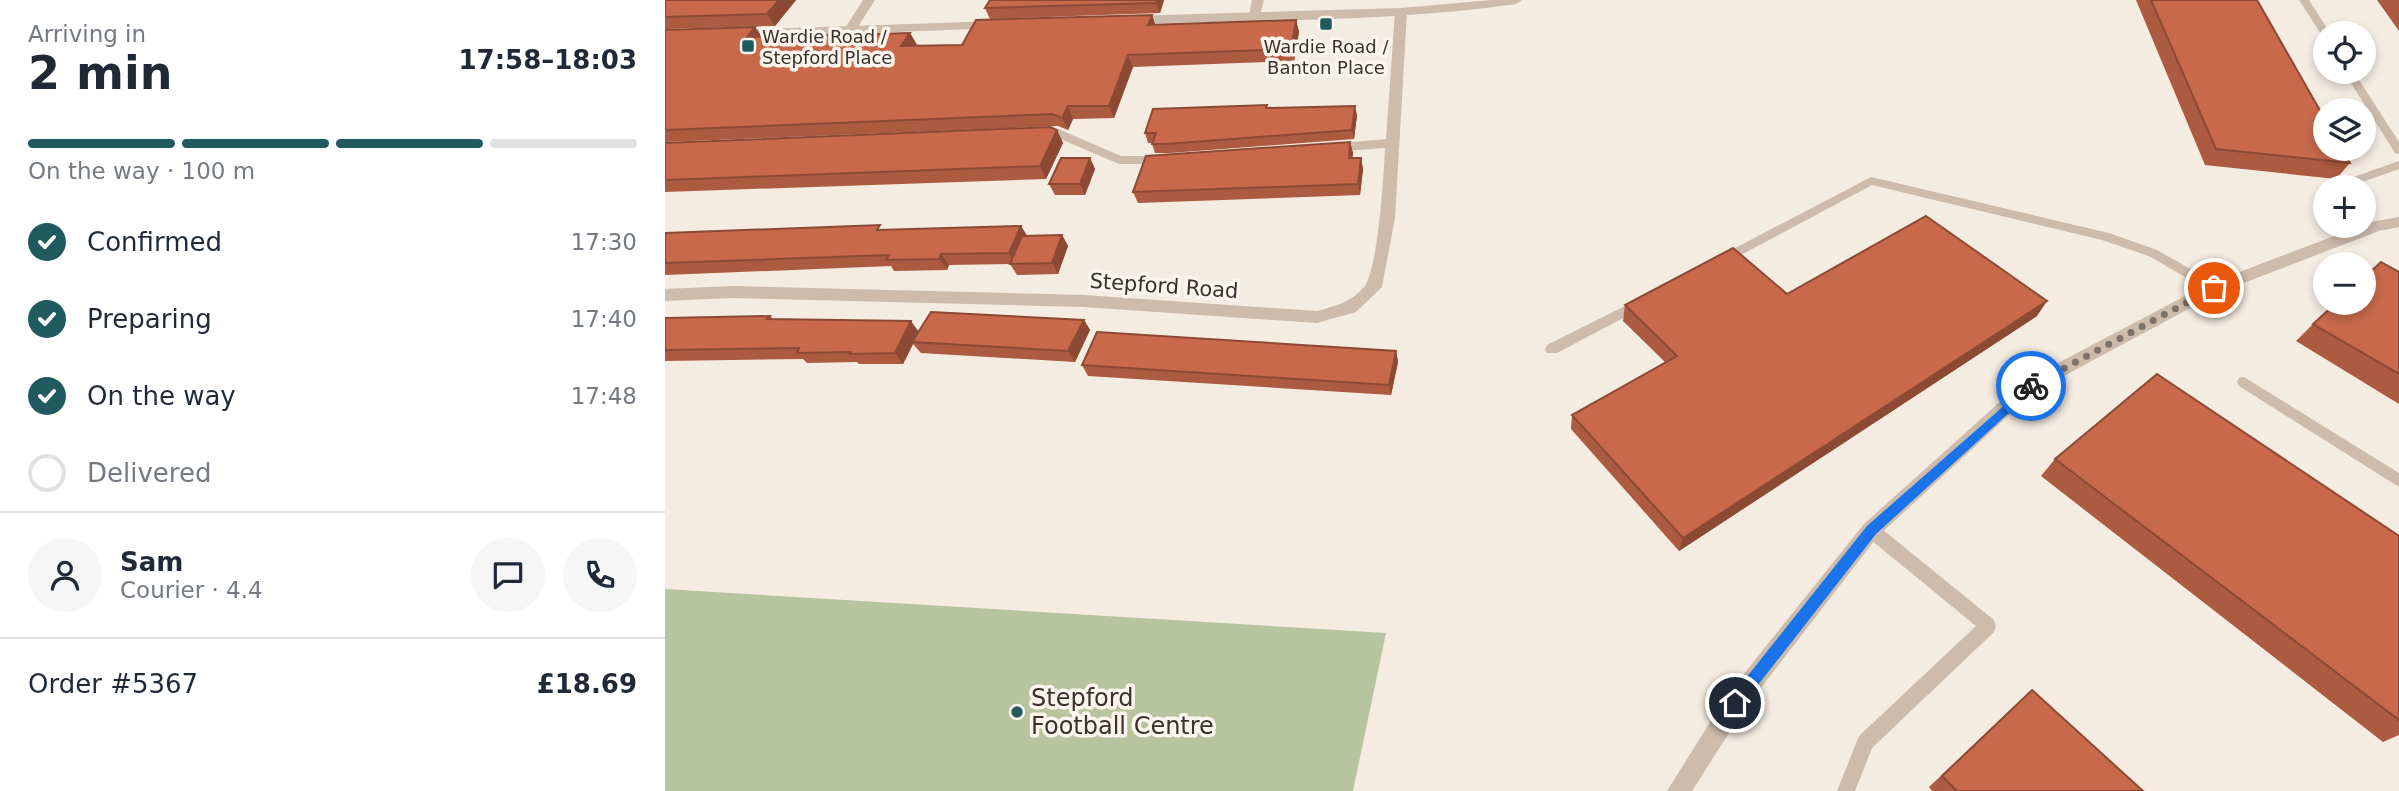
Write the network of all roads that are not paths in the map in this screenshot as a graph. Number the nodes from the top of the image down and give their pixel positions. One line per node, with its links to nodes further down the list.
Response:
1 (869, 0): 10 (street)
2 (1258, 0): 6 (street)
3 (1516, 0): 5 (street)
4 (2304, 0): 8 (lane)
5 (1401, 12): 6 (street); 14 (street, Stepford Road)
6 (1255, 16): 7 (street)
7 (1113, 21)
8 (2317, 21)
9 (1016, 24): 10 (street)
10 (850, 30): 11 (street)
11 (718, 34)
12 (2357, 84): 16 (lane)
13 (1017, 135): 17 (street)
14 (1392, 143): 15 (street); 23 (street, Stepford Road)
15 (1309, 149)
16 (2399, 151)
17 (1184, 159)
18 (2399, 164): 19 (lane)
19 (2370, 175)
20 (2399, 222): 22 (street)
21 (1712, 265): 22 (lane)
22 (2214, 288): 28 (street)
23 (665, 295)
24 (1650, 298): 25 (lane)
25 (1552, 349)
26 (2244, 382): 27 (lane)
27 (2399, 481)
28 (1871, 530): 29 (street); 30 (lane)
29 (1679, 791)
30 (1846, 791)

